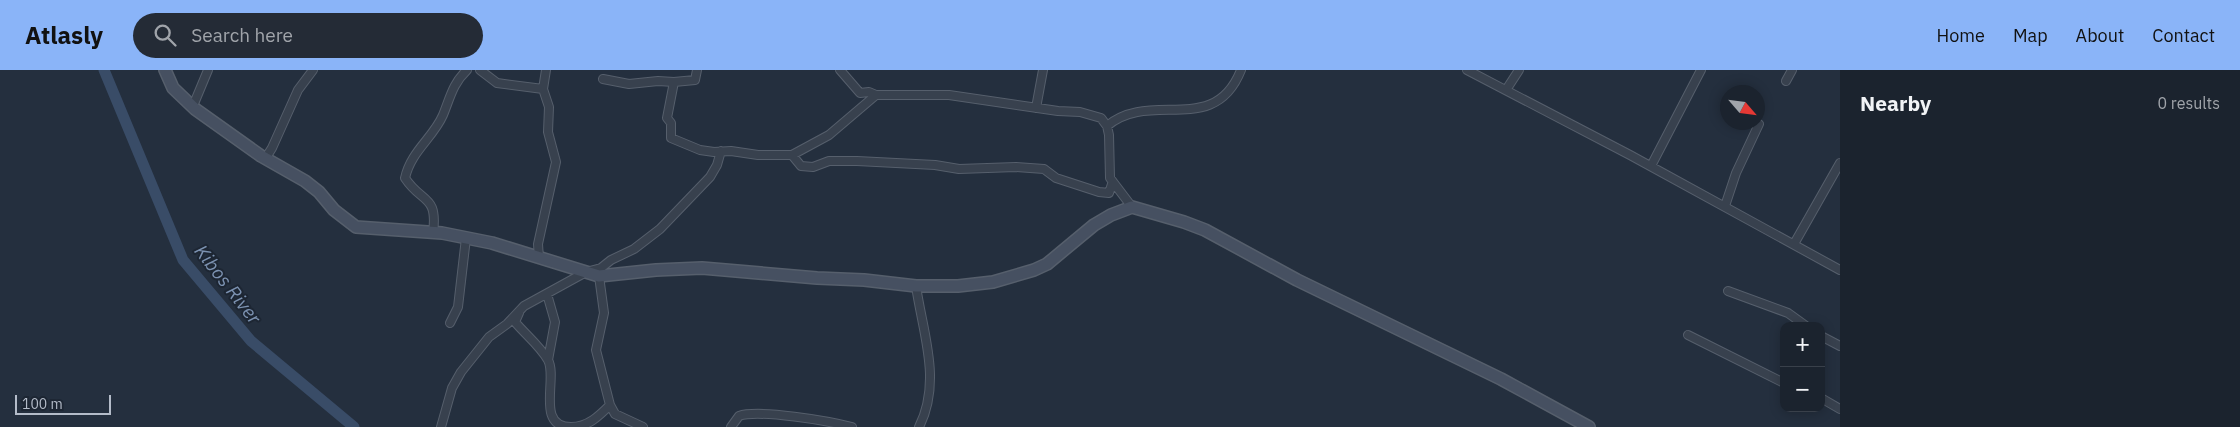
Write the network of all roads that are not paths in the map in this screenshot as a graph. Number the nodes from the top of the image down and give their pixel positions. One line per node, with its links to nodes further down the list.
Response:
1 (165, 70): 21 (main road)
2 (208, 70): 21 (street)
3 (313, 70): 27 (street)
4 (467, 70): 33 (street)
5 (480, 70): 18 (street)
6 (546, 70): 18 (street)
7 (697, 70): 17 (street)
8 (840, 70): 20 (street)
9 (1043, 70): 22 (street)
10 (1241, 70): 23 (street)
11 (1467, 70): 19 (street)
12 (1519, 70): 19 (street)
13 (1701, 70): 29 (street)
14 (1792, 70): 16 (street)
15 (604, 79): 17 (street)
16 (1786, 81)
17 (674, 82): 25 (street)
18 (543, 89): 36 (street)
19 (1506, 90): 29 (street)
20 (876, 96): 22 (street); 26 (street)
21 (193, 106): 27 (main road)
22 (1036, 108): 23 (street)
23 (1107, 126): 30 (street)
24 (1756, 130): 31 (street)
25 (721, 151): 26 (street); 38 (street)
26 (792, 155): 30 (street)
27 (265, 159): 33 (main road)
28 (1840, 163): 35 (street)
29 (1651, 166): 31 (street)
30 (1112, 184): 32 (street)
31 (1725, 206): 35 (street)
32 (1132, 207): 40 (main road); 59 (main road)
33 (434, 233): 34 (main road)
34 (466, 238): 36 (main road); 45 (street)
35 (1794, 244): 37 (street)
36 (538, 258): 38 (main road)
37 (1840, 270)
38 (586, 272): 39 (main road); 42 (street)
39 (599, 276): 40 (main road); 52 (street)
40 (916, 286): 58 (street)
41 (1728, 291): 44 (street)
42 (547, 294): 43 (street); 49 (street)
43 (520, 310): 49 (street); 54 (street)
44 (1800, 322)
45 (450, 323)
46 (1688, 335): 50 (street)
47 (1825, 338): 48 (street)
48 (1840, 346)
49 (548, 360): 52 (street)
50 (1780, 381)
51 (1825, 400): 53 (street)
52 (610, 404): 55 (street)
53 (1840, 409)
54 (441, 427)
55 (643, 427)
56 (731, 427): 57 (street)
57 (852, 427)
58 (919, 427)
59 (1589, 427)

